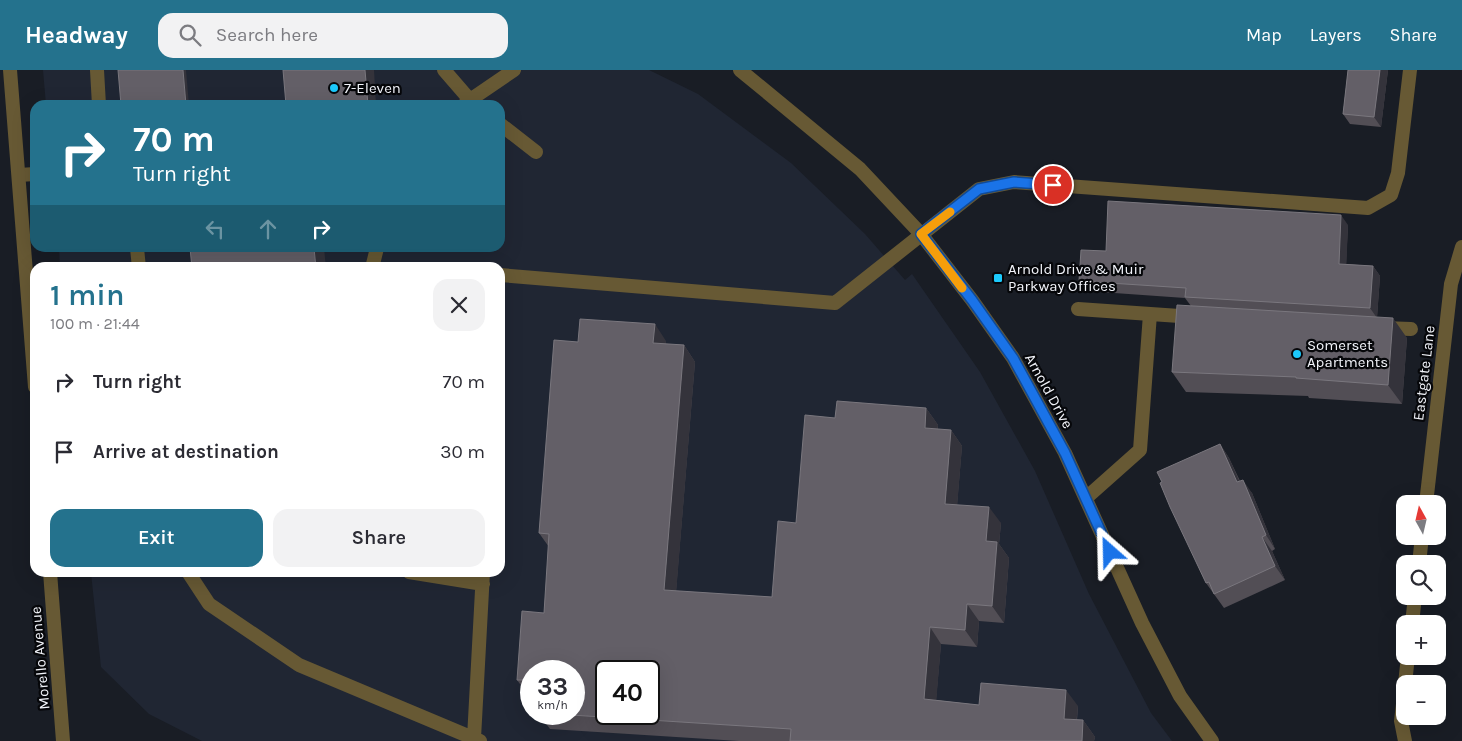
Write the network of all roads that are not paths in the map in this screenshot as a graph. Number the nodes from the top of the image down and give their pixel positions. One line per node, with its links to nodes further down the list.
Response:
1 (10, 70): 13 (street)
2 (97, 70): 7 (street)
3 (444, 70): 8 (street)
4 (514, 70): 9 (street)
5 (740, 70): 14 (street, Arnold Drive)
6 (1410, 70): 14 (street)
7 (100, 100)
8 (468, 100)
9 (474, 100)
10 (505, 128): 11 (street)
11 (536, 152)
12 (30, 174): 13 (street)
13 (19, 175): 20 (street)
14 (921, 234): 16 (street); 24 (street, Arnold Drive)
15 (1462, 247): 23 (street, Eastgate Lane)
16 (505, 275)
17 (1078, 309): 18 (street)
18 (1150, 314): 19 (street); 24 (street)
19 (1208, 318)
20 (30, 321)
21 (1372, 327): 22 (street)
22 (1411, 329)
23 (1427, 495)
24 (1086, 498): 31 (street, Arnold Drive)
25 (50, 577): 30 (street, Morello Avenue)
26 (191, 577): 29 (street)
27 (483, 578): 29 (street)
28 (1402, 725): 32 (street)
29 (477, 740)
30 (63, 741)
31 (1212, 741)
32 (1404, 741)

